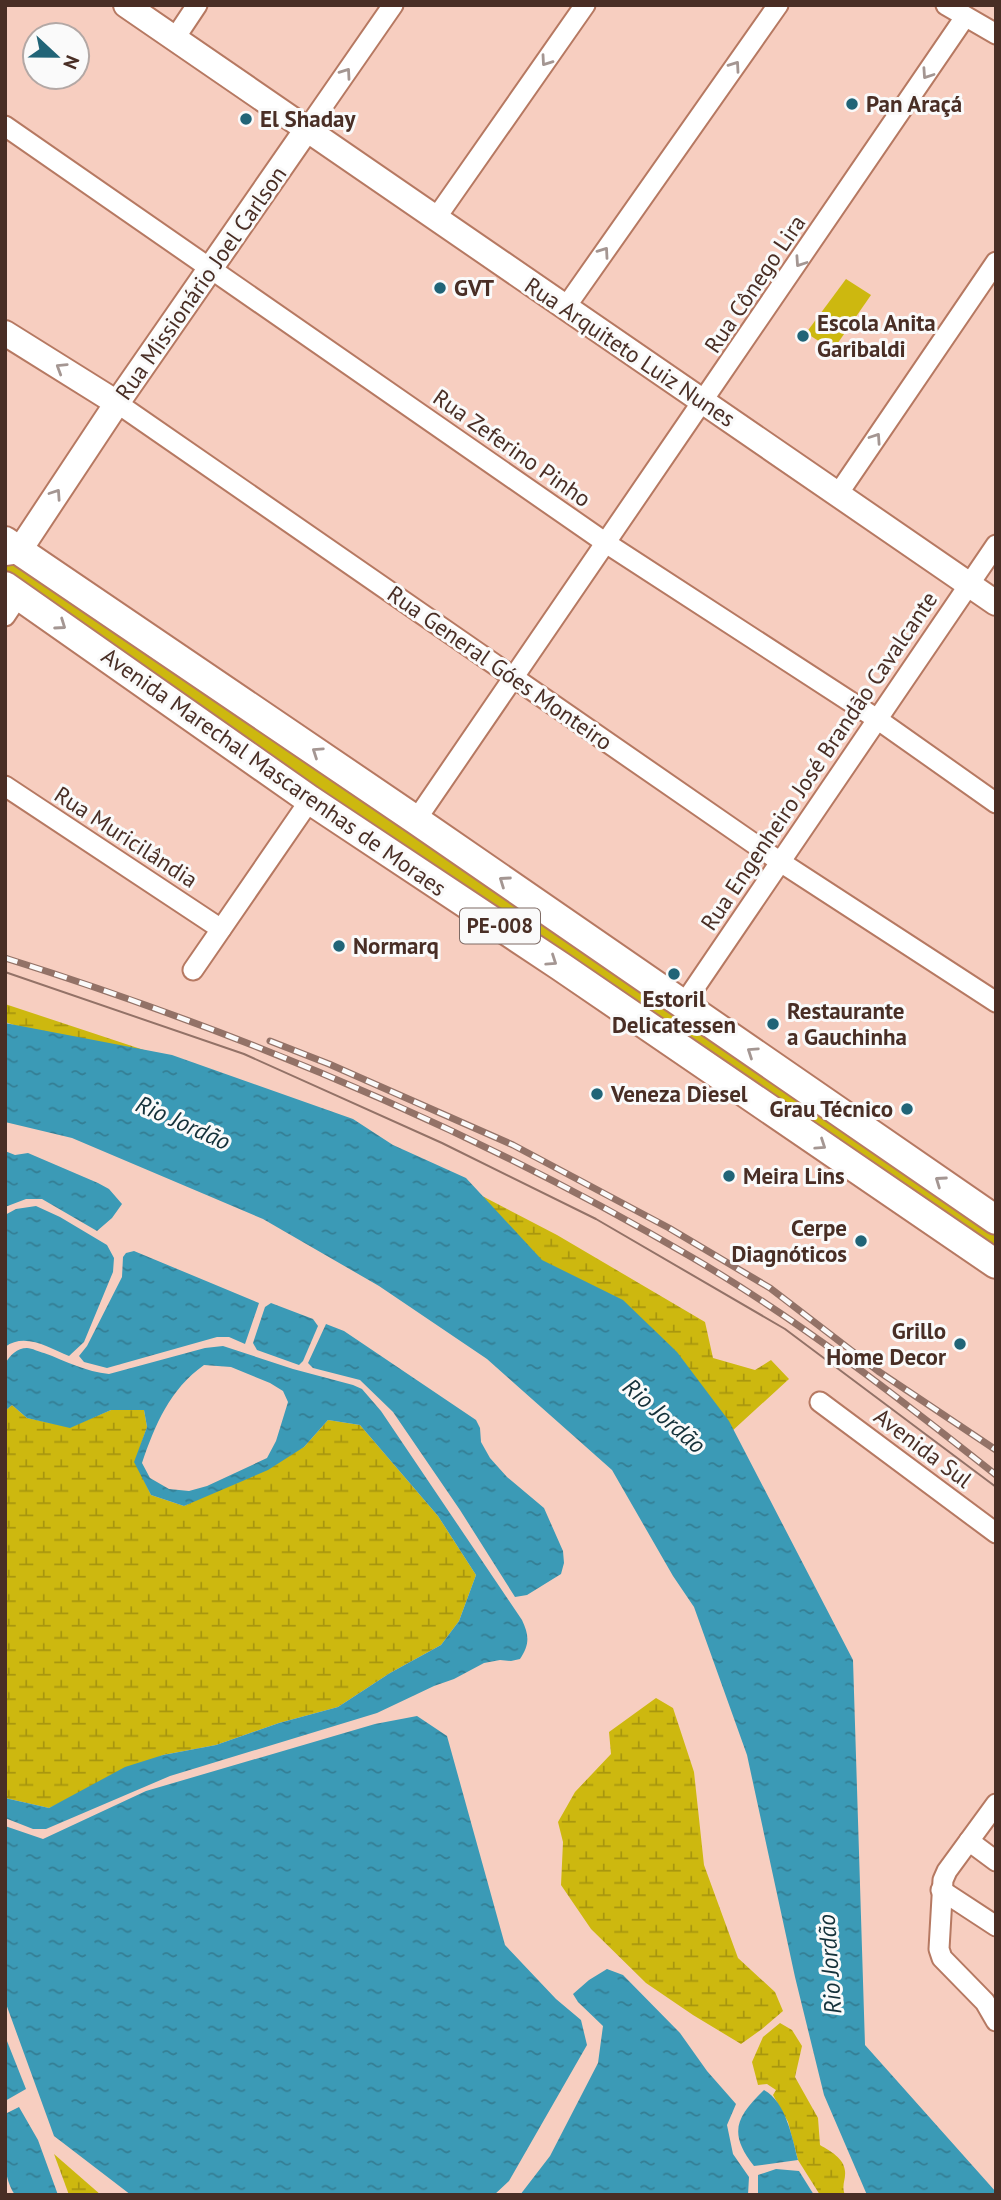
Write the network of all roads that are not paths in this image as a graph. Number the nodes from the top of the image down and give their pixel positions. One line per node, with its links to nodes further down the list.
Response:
1 (126, 5): 9 (main road, Rua Arquiteto Luiz Nunes)
2 (197, 5): 9 (street)
3 (393, 5): 11 (street, Rua Missionário Joel Carlson, one-way to 3)
4 (585, 5): 12 (street, one-way to 12)
5 (778, 5): 15 (street, one-way to 5)
6 (946, 5): 7 (street)
7 (965, 17): 8 (street); 17 (street, Rua Cônego Lira, one-way to 17)
8 (996, 34)
9 (175, 38): 11 (main road, Rua Arquiteto Luiz Nunes)
10 (5, 126): 14 (street, Rua Zeferino Pinho)
11 (307, 129): 12 (main road, Rua Arquiteto Luiz Nunes); 14 (main road, Rua Missionário Joel Carlson)
12 (436, 218): 15 (main road, Rua Arquiteto Luiz Nunes)
13 (996, 262): 19 (street, one-way to 13)
14 (211, 268): 18 (main road, Rua Missionário Joel Carlson); 20 (street, Rua Zeferino Pinho)
15 (565, 308): 17 (main road, Rua Arquiteto Luiz Nunes)
16 (5, 333): 18 (main road, Rua General Góes Monteiro, one-way to 16)
17 (704, 402): 19 (main road, Rua Arquiteto Luiz Nunes); 20 (street, Rua Cônego Lira)
18 (117, 404): 22 (main road, Rua Missionário Joel Carlson, one-way to 18); 26 (street, Rua General Góes Monteiro)
19 (838, 494): 23 (main road, Rua Arquiteto Luiz Nunes)
20 (606, 542): 26 (street, Rua Cônego Lira); 27 (street, Rua Zeferino Pinho)
21 (996, 545): 23 (street, Rua Engenheiro José Brandão Cavalcante)
22 (10, 548): 31 (highway, Avenida Marechal Mascarenhas de Moraes / PE-008, one-way to 22)
23 (968, 584): 25 (main road, Rua Arquiteto Luiz Nunes); 27 (street, Rua Engenheiro José Brandão Cavalcante)
24 (10, 599): 29 (highway, Avenida Marechal Mascarenhas de Moraes / PE-008, one-way to 29)
25 (996, 603)
26 (513, 676): 31 (street, Rua Cônego Lira); 32 (street, Rua General Góes Monteiro)
27 (877, 719): 30 (street, Rua Zeferino Pinho); 32 (street, Rua Engenheiro José Brandão Cavalcante)
28 (5, 786): 33 (street, Rua Muricilândia)
29 (310, 800): 33 (street); 38 (highway, Avenida Marechal Mascarenhas de Moraes / PE-008, one-way to 38)
30 (996, 803)
31 (416, 820): 36 (highway, Avenida Marechal Mascarenhas de Moraes / PE-008, one-way to 31)
32 (779, 861): 35 (street, Rua General Góes Monteiro); 36 (street, Rua Engenheiro José Brandão Cavalcante)
33 (221, 929): 34 (street)
34 (193, 970)
35 (996, 1002)
36 (683, 1005): 37 (highway, Avenida Marechal Mascarenhas de Moraes / PE-008, one-way to 36)
37 (996, 1220)
38 (996, 1264)
39 (820, 1402): 40 (street, Avenida Sul)
40 (996, 1533)
41 (996, 1804): 42 (street)
42 (969, 1841): 43 (street); 44 (street)
43 (996, 1861)
44 (942, 1890): 45 (street); 46 (street)
45 (996, 1926)
46 (996, 2021)

